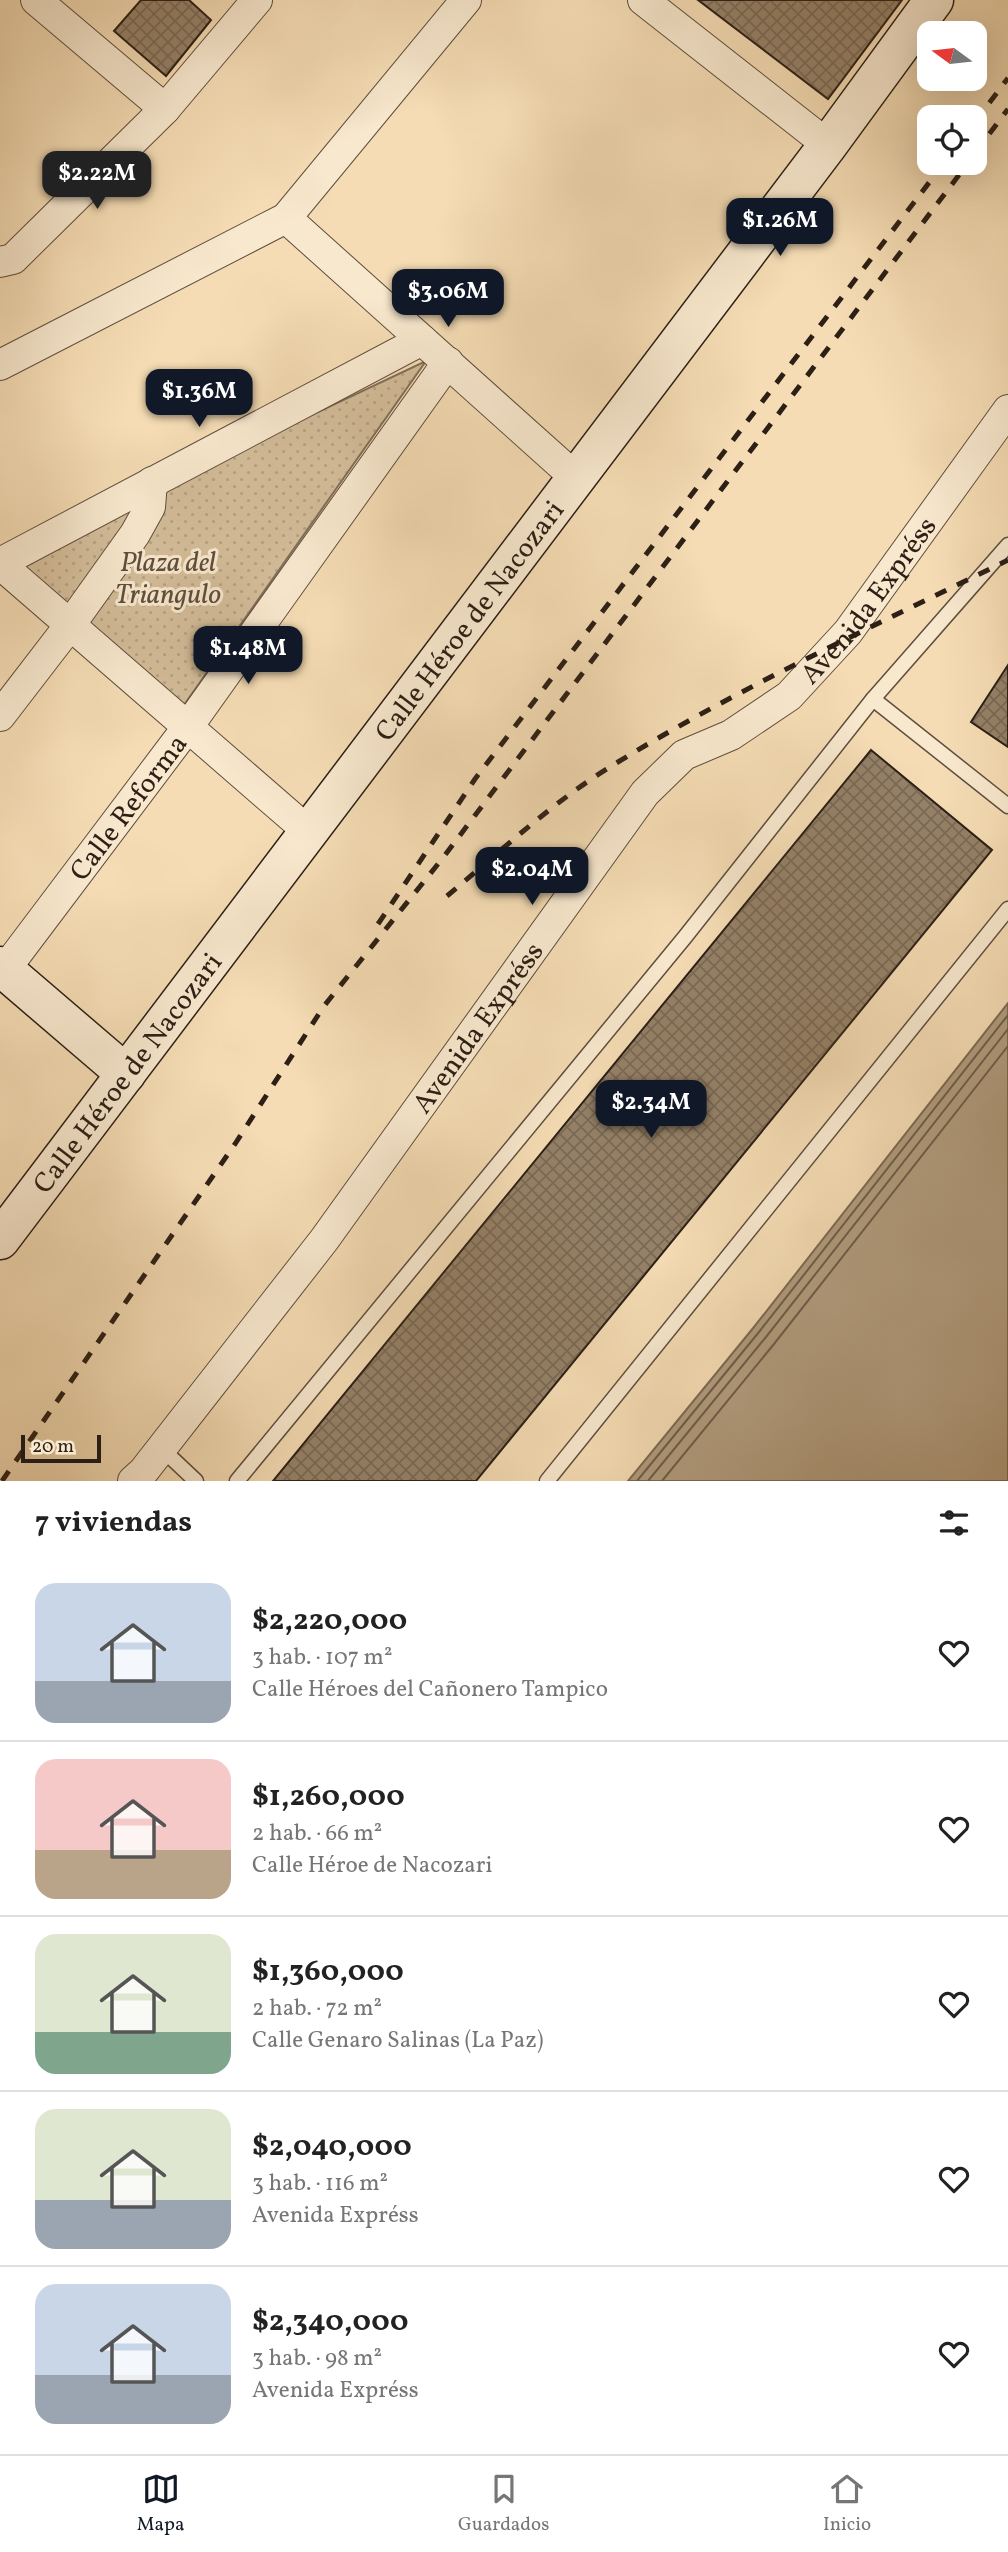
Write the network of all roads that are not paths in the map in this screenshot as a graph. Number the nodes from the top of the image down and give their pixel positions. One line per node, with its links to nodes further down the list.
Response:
1 (36, 0): 6 (street)
2 (257, 0): 6 (street)
3 (466, 0): 8 (street)
4 (643, 0): 7 (street)
5 (934, 0): 7 (street, Calle Héroe de Nacozari)
6 (165, 109): 9 (street)
7 (828, 145): 14 (street, Calle Héroe de Nacozari)
8 (286, 218): 10 (street); 12 (street)
9 (0, 262)
10 (422, 340): 11 (street); 15 (street)
11 (448, 362): 14 (street); 21 (street, Calle Reforma)
12 (0, 365)
13 (1008, 410): 28 (street, Avenida Expréss)
14 (576, 478): 23 (street, Calle Héroe de Nacozari)
15 (152, 482): 17 (street); 18 (street)
16 (1008, 545): 19 (lane)
17 (0, 563): 18 (street)
18 (70, 625): 20 (street); 21 (street)
19 (873, 699): 22 (lane); 31 (lane)
20 (0, 716)
21 (187, 728): 23 (street); 25 (street, Calle Reforma)
22 (1008, 806)
23 (309, 832): 26 (street, Calle Héroe de Nacozari)
24 (1008, 909): 32 (lane)
25 (2, 971): 26 (street)
26 (126, 1074): 27 (street, Calle Héroe de Nacozari)
27 (0, 1240)
28 (161, 1448): 29 (street, Avenida Expréss); 30 (lane)
29 (133, 1481)
30 (196, 1481)
31 (237, 1481)
32 (547, 1481)

